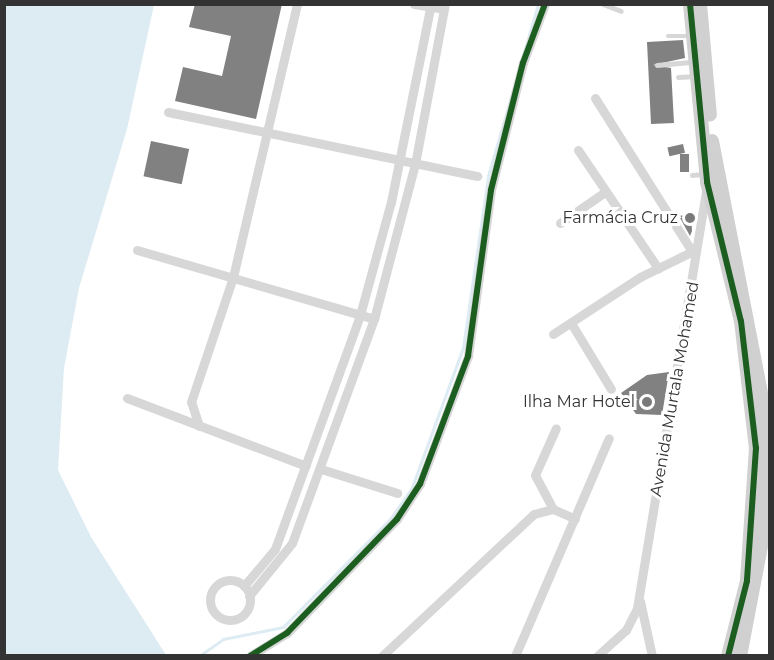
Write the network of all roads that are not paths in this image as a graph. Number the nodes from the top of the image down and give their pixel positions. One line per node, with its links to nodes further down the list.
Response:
1 (297, 4): 17 (street)
2 (414, 4): 7 (street)
3 (545, 4): 46 (street)
4 (603, 4): 9 (lane)
5 (690, 4): 11 (street)
6 (700, 4): 52 (street)
7 (431, 6): 8 (street); 19 (street)
8 (445, 7): 20 (street)
9 (621, 11)
10 (668, 36): 11 (lane)
11 (693, 36): 13 (street)
12 (657, 64): 13 (lane)
13 (696, 69): 14 (lane); 22 (street)
14 (678, 77)
15 (595, 98): 25 (street)
16 (168, 112): 17 (street)
17 (270, 132): 19 (street); 28 (street)
18 (578, 150): 23 (street)
19 (400, 160): 20 (street); 29 (street)
20 (415, 164): 21 (street); 30 (street)
21 (477, 176)
22 (702, 177): 25 (street, Avenida Murtala Mohamed); 51 (street)
23 (605, 192): 24 (street); 27 (street)
24 (560, 223)
25 (696, 249): 27 (street); 44 (street, Avenida Murtala Mohamed)
26 (137, 250): 28 (street)
27 (658, 268): 31 (street)
28 (233, 277): 29 (street); 35 (street)
29 (360, 315): 30 (street); 38 (street)
30 (374, 319): 39 (street)
31 (571, 323): 32 (street); 33 (street)
32 (554, 334)
33 (611, 389)
34 (127, 398): 35 (street)
35 (199, 426): 38 (street)
36 (556, 428): 41 (street)
37 (609, 438): 42 (street)
38 (306, 466): 43 (street)
39 (321, 469): 40 (street); 45 (street)
40 (397, 493)
41 (553, 510): 42 (street); 47 (street)
42 (575, 519): 48 (street)
43 (244, 586): 45 (street); 45 (street)
44 (639, 595): 49 (street); 50 (street)
45 (249, 596)
46 (250, 656)
47 (382, 656)
48 (515, 656)
49 (597, 656)
50 (652, 656)
51 (728, 656)
52 (740, 656)

